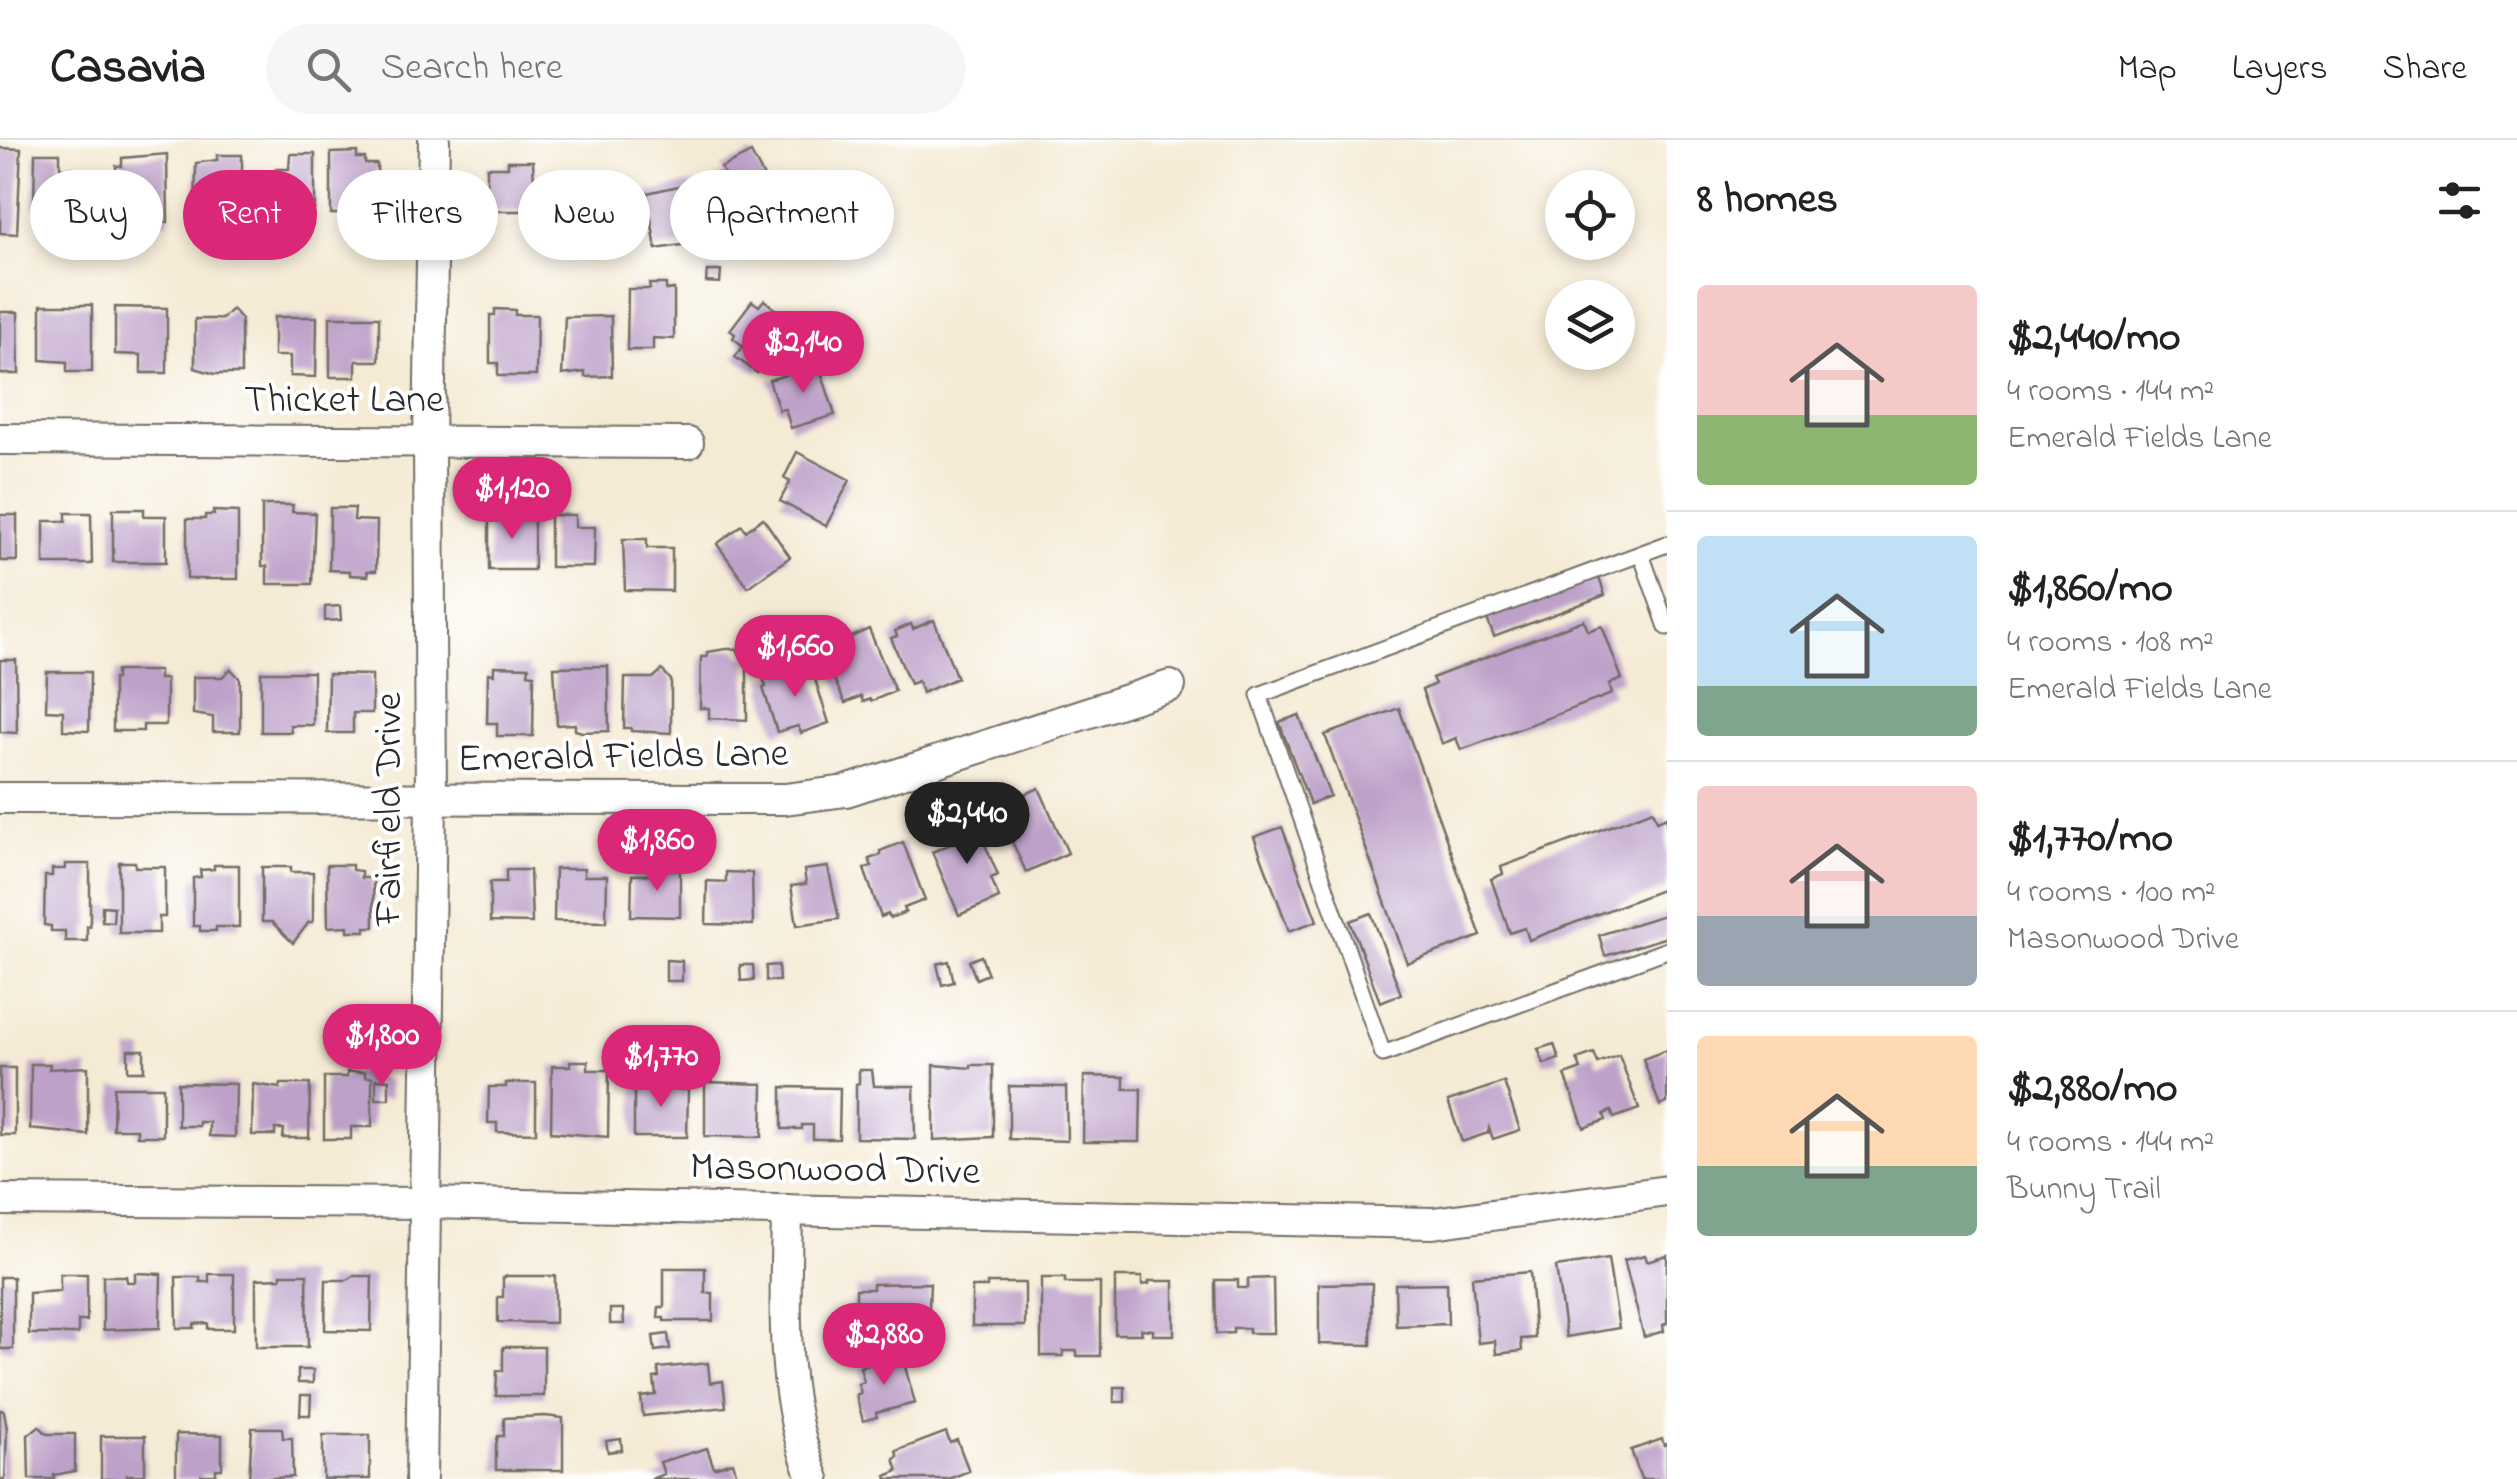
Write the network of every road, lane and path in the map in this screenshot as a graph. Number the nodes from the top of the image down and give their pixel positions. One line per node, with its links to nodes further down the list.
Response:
1 (434, 140): 3 (street, Fairfield Drive)
2 (0, 440): 3 (street, Thicket Lane)
3 (428, 442): 4 (street, Thicket Lane); 10 (street, Fairfield Drive)
4 (688, 443)
5 (1667, 544): 6 (lane)
6 (1641, 554): 7 (lane); 11 (lane)
7 (1667, 626)
8 (1170, 686): 10 (street, Emerald Fields Lane)
9 (0, 798): 10 (street, Emerald Fields Lane)
10 (431, 800): 14 (street, Fairfield Drive)
11 (1667, 950)
12 (1667, 1191): 15 (street, Masonwood Drive)
13 (0, 1200): 14 (street, Masonwood Drive)
14 (426, 1203): 15 (street, Masonwood Drive); 16 (street, Fairfield Drive)
15 (787, 1210): 17 (street)
16 (421, 1479)
17 (814, 1479)

